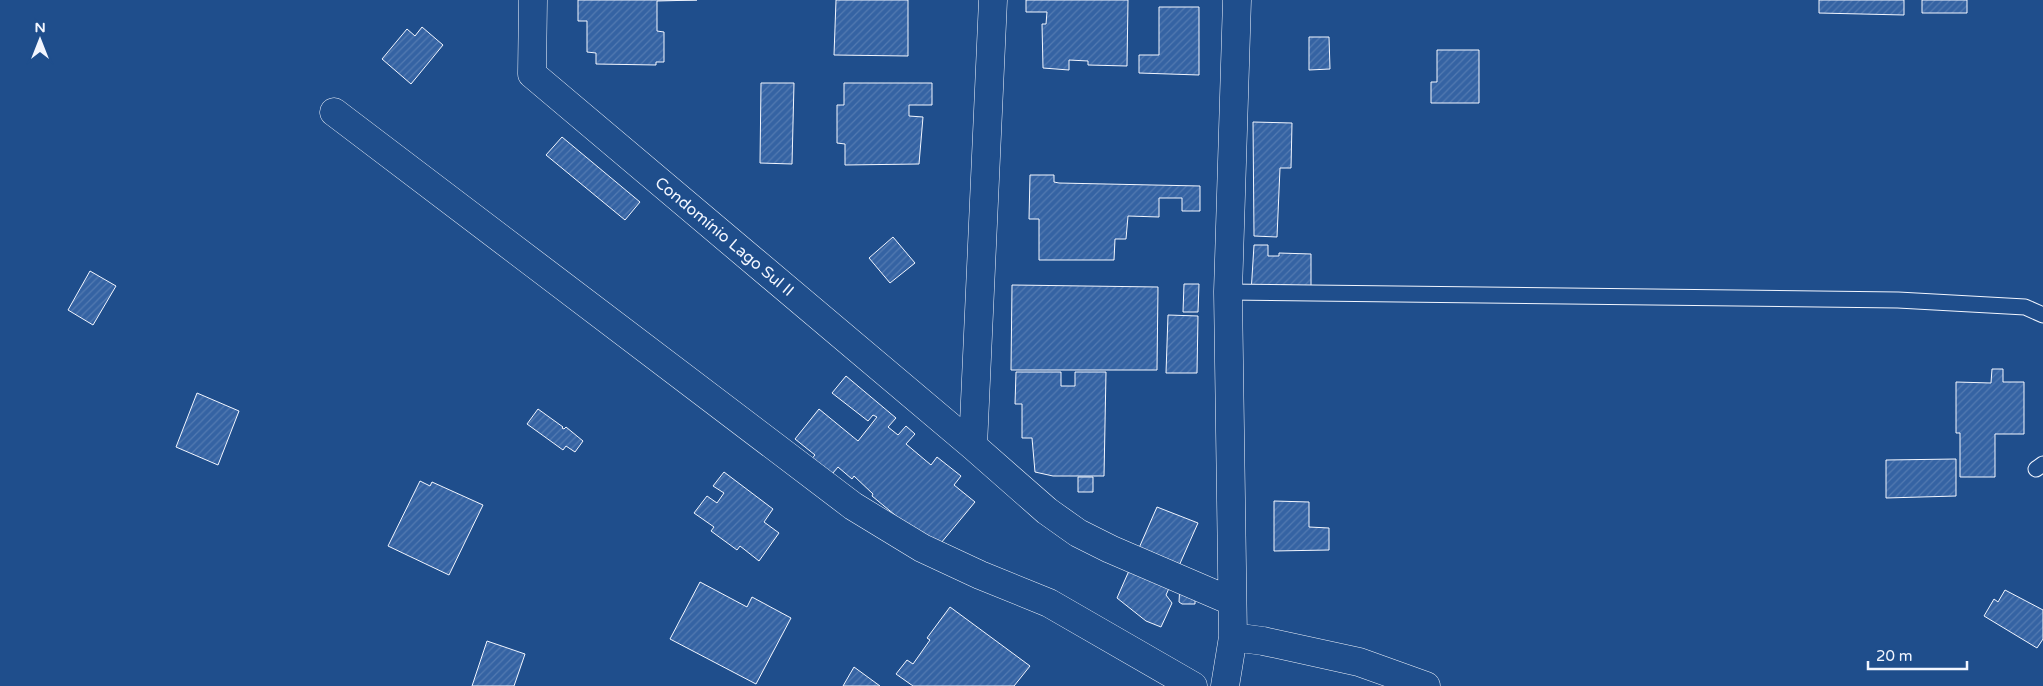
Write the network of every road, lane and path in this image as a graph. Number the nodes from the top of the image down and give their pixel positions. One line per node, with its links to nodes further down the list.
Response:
1 (533, 0): 7 (street, Condomínio Lago Sul II)
2 (993, 0): 7 (street)
3 (1237, 0): 5 (street)
4 (334, 112): 10 (street)
5 (1228, 292): 6 (lane); 8 (street)
6 (2043, 315)
7 (974, 446): 8 (street, Condomínio Lago Sul II)
8 (1231, 601): 9 (street)
9 (1234, 637): 11 (street); 12 (street)
10 (1193, 686)
11 (1225, 686)
12 (1426, 686)

